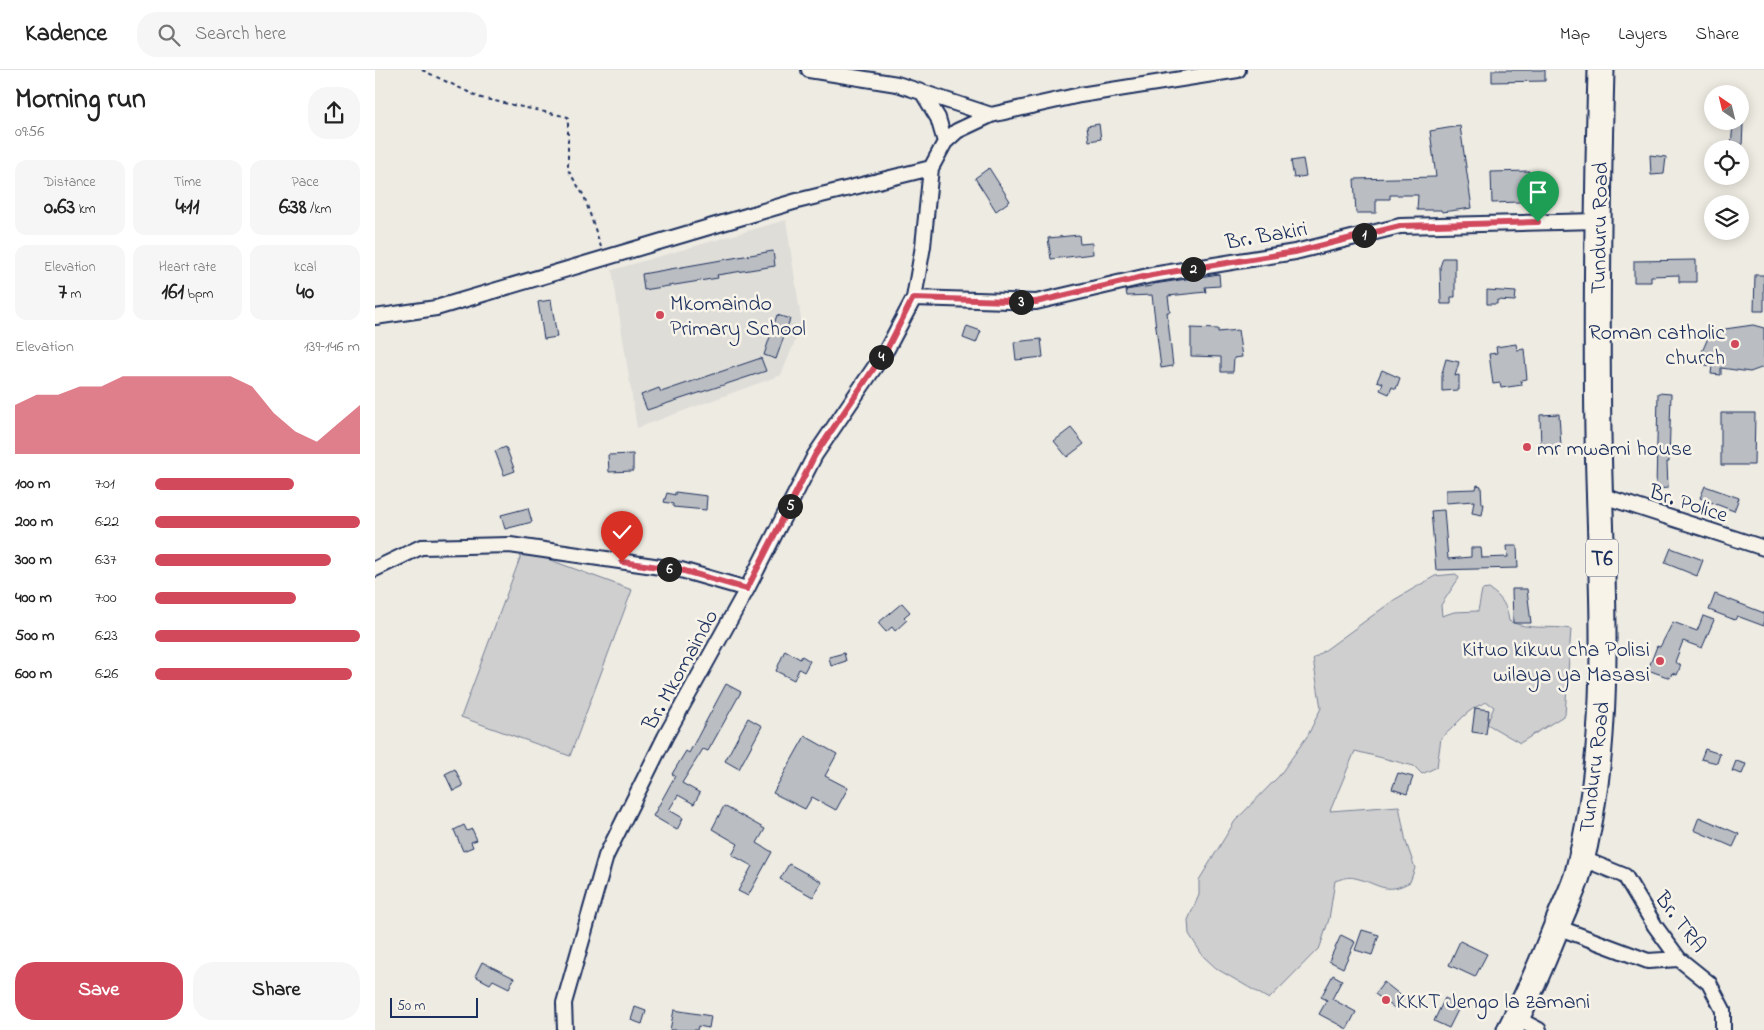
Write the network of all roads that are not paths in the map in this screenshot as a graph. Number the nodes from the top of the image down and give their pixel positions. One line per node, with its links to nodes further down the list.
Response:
1 (809, 70): 4 (street)
2 (1238, 70): 6 (street)
3 (1601, 70): 9 (highway, Tunduru Road / T6)
4 (897, 77): 5 (street)
5 (924, 95): 6 (street); 7 (street)
6 (991, 115): 7 (street)
7 (945, 142): 8 (street)
8 (931, 168): 10 (street, Br. Mkomaindo); 11 (street)
9 (1597, 221): 10 (street, Br. Bakiri); 12 (highway, Tunduru Road / T6)
10 (913, 298): 15 (street, Br. Mkomaindo)
11 (375, 317)
12 (1600, 495): 13 (street, Br. Police); 16 (highway, Tunduru Road / T6)
13 (1764, 548)
14 (375, 569): 15 (street)
15 (747, 589): 20 (street, Br. Mkomaindo)
16 (1581, 858): 17 (highway, Tunduru Road / T6); 18 (street, Br. TRA)
17 (1557, 927): 18 (street); 19 (highway, Tunduru Road / T6)
18 (1679, 959): 22 (street, Br. TRA)
19 (1513, 1024): 21 (street)
20 (565, 1030)
21 (1539, 1030)
22 (1723, 1030)

